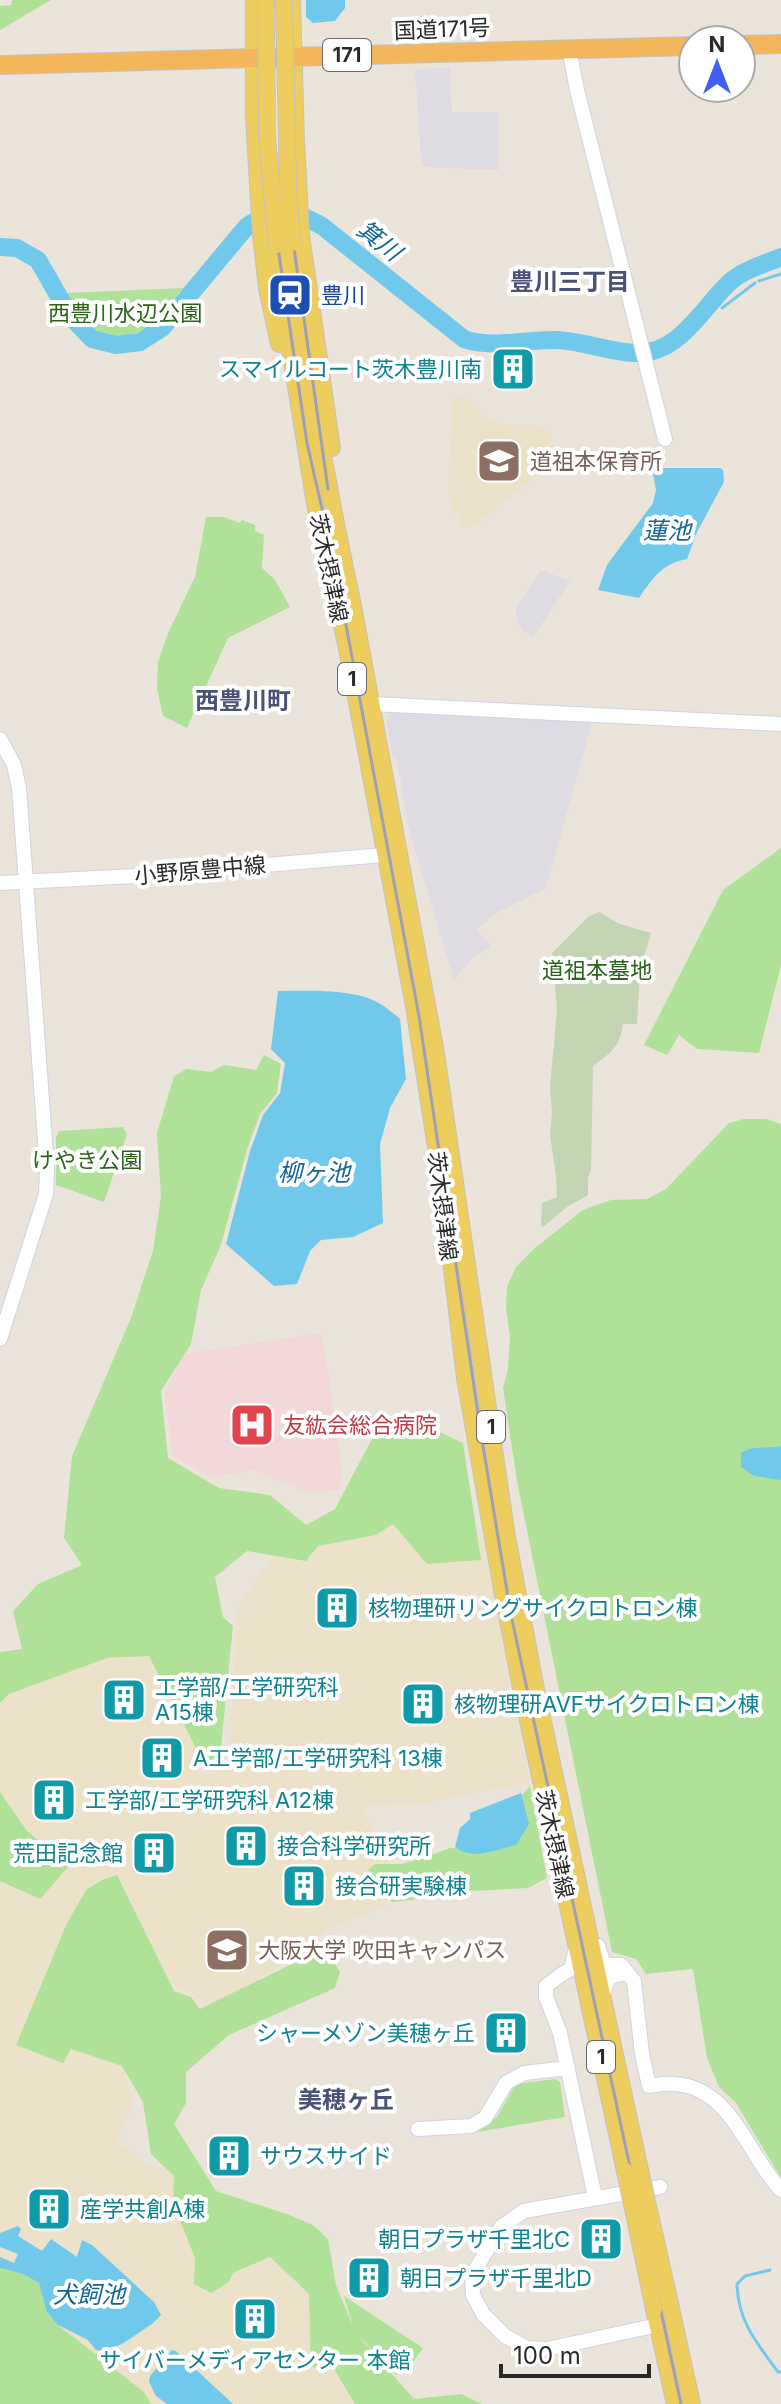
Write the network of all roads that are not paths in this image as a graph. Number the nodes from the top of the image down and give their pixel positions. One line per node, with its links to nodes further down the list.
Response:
1 (254, 0): 9 (main road, 1)
2 (266, 0): 12 (main road, 茨木摂津線 / 1, bridge)
3 (284, 0): 12 (main road, 茨木摂津線 / 1, bridge)
4 (292, 0): 10 (main road, 1)
5 (781, 44): 6 (highway)
6 (757, 45)
7 (677, 46): 8 (highway, 国道171号 / 171)
8 (569, 49): 10 (highway, 国道171号 / 171); 13 (street)
9 (255, 57): 10 (highway, 国道171号 / 171); 11 (highway, 国道171号 / 171); 14 (main road, 1)
10 (293, 57): 12 (main road, 1)
11 (0, 65)
12 (290, 241): 14 (main road, 茨木摂津線 / 1); 15 (main road, 茨木摂津線 / 1)
13 (665, 439)
14 (315, 504): 18 (main road, 茨木摂津線 / 1)
15 (371, 704): 16 (street); 18 (main road, 茨木摂津線 / 1)
16 (781, 724)
17 (0, 739): 20 (street)
18 (392, 854): 20 (street, 小野原豊中線); 22 (main road, 茨木摂津線 / 1); 23 (main road, 茨木摂津線 / 1)
19 (0, 883): 20 (street, 小野原豊中線)
20 (26, 883): 21 (street)
21 (0, 1339)
22 (578, 1885): 24 (street); 26 (main road, 茨木摂津線 / 1)
23 (576, 1943): 25 (street); 27 (main road, 茨木摂津線 / 1)
24 (624, 1970): 26 (street); 32 (street)
25 (559, 1977): 27 (street); 28 (street)
26 (602, 1997): 30 (main road, 茨木摂津線 / 1)
27 (602, 2063): 30 (main road, 茨木摂津線 / 1)
28 (568, 2068): 29 (street); 33 (street)
29 (418, 2129)
30 (633, 2171): 34 (main road, 茨木摂津線 / 1, bridge)
31 (660, 2187): 33 (street)
32 (781, 2190)
33 (595, 2197): 34 (street)
34 (661, 2313): 35 (main road, 茨木摂津線 / 1); 36 (main road, 茨木摂津線 / 1)
35 (675, 2404)
36 (692, 2404)

